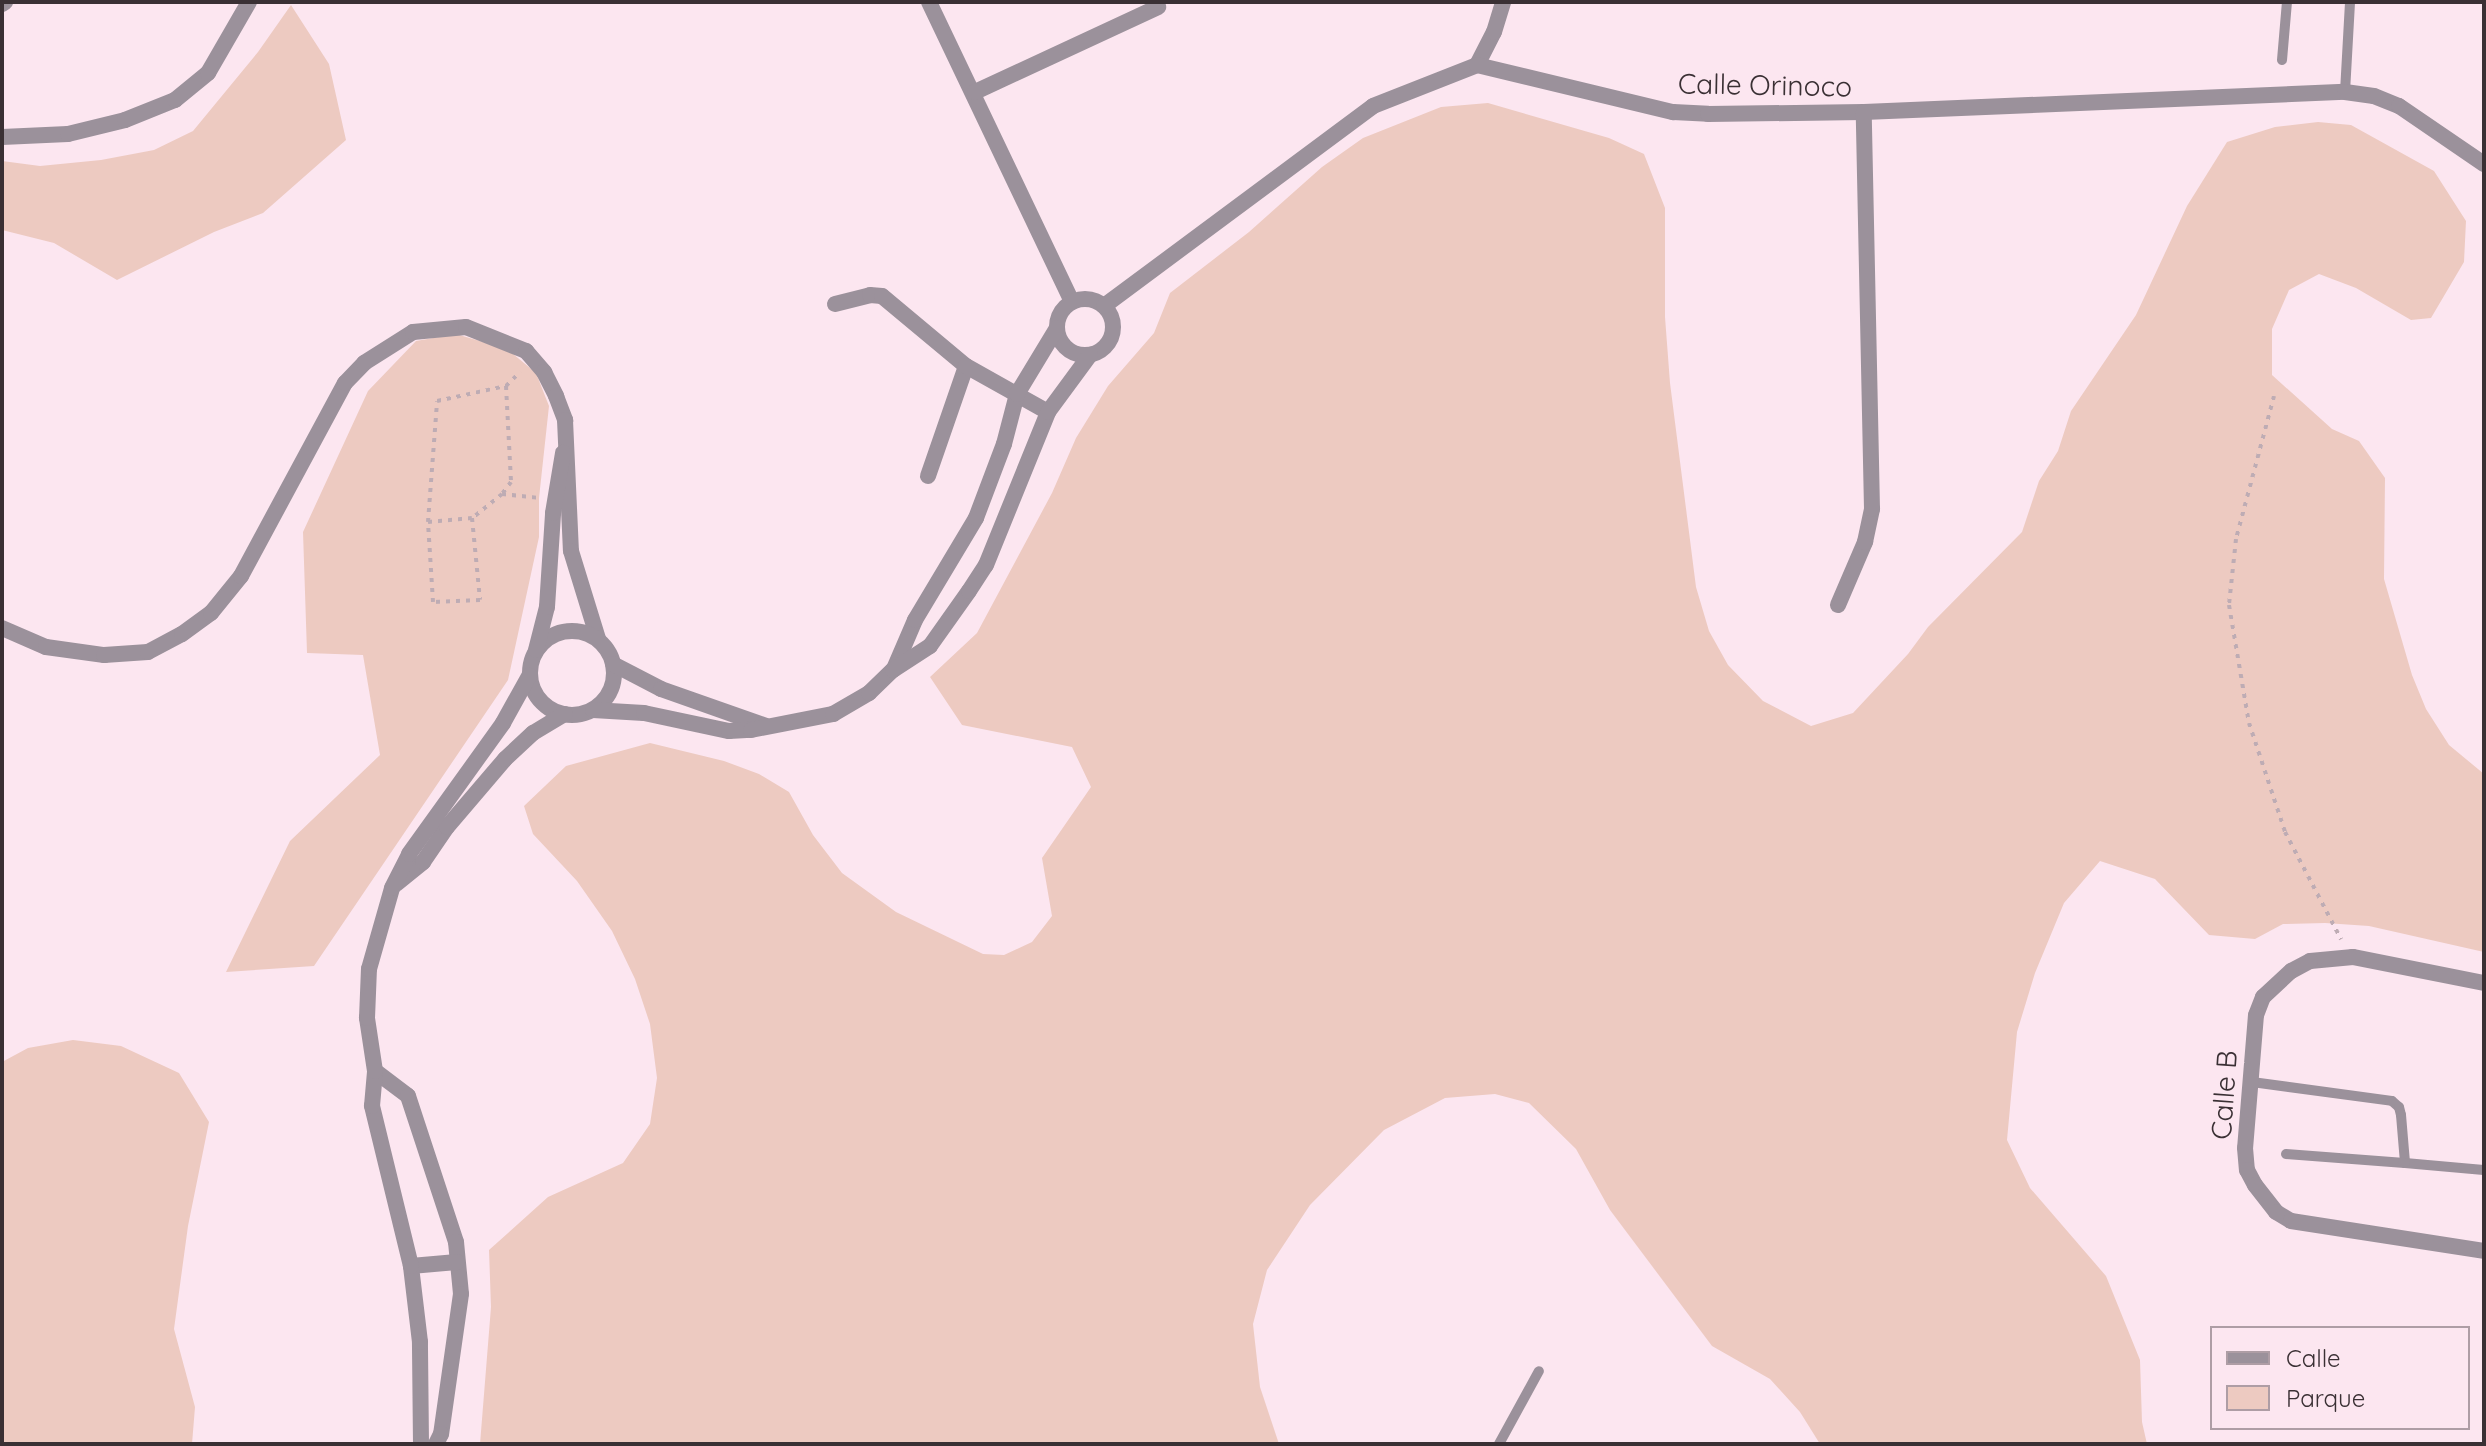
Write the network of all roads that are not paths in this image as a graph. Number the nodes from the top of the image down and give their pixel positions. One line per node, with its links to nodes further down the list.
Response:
1 (249, 2): 12 (street)
2 (929, 2): 9 (street)
3 (1503, 2): 8 (street)
4 (2287, 2): 7 (lane)
5 (2350, 2): 10 (lane)
6 (1158, 7): 9 (street)
7 (2282, 60)
8 (1477, 65): 11 (street, Calle Orinoco); 16 (street)
9 (975, 92): 14 (street)
10 (2345, 92): 11 (street, Calle Orinoco); 13 (street, Calle Orinoco)
11 (1864, 112): 26 (street)
12 (2, 137)
13 (2484, 164)
14 (1072, 302): 16 (street); 17 (street)
15 (835, 304): 19 (street)
16 (1104, 306): 18 (street)
17 (1057, 328): 18 (street); 20 (street)
18 (1090, 355): 21 (street)
19 (966, 366): 20 (street); 23 (street)
20 (1017, 394): 21 (street); 24 (street)
21 (1048, 412): 25 (street)
22 (565, 447): 27 (street); 28 (street); 29 (street)
23 (928, 476)
24 (942, 575): 25 (street); 31 (street)
25 (969, 591): 31 (street)
26 (1838, 605)
27 (2, 628)
28 (598, 639): 29 (street); 30 (street)
29 (536, 650): 32 (street)
30 (613, 664): 33 (street); 35 (street)
31 (893, 670): 35 (street)
32 (529, 676): 34 (street); 36 (street)
33 (593, 710): 34 (street); 35 (street)
34 (565, 714): 36 (street)
35 (768, 727)
36 (392, 888): 38 (street)
37 (2484, 983): 39 (street, Calle B)
38 (375, 1071): 44 (street); 45 (street)
39 (2252, 1082): 41 (lane); 43 (street, Calle B)
40 (2286, 1154): 41 (lane)
41 (2405, 1163): 42 (lane)
42 (2484, 1170)
43 (2484, 1251)
44 (457, 1262): 45 (street); 48 (street)
45 (411, 1266): 47 (street)
46 (1539, 1371): 49 (lane)
47 (421, 1444)
48 (436, 1444)
49 (1499, 1444)

